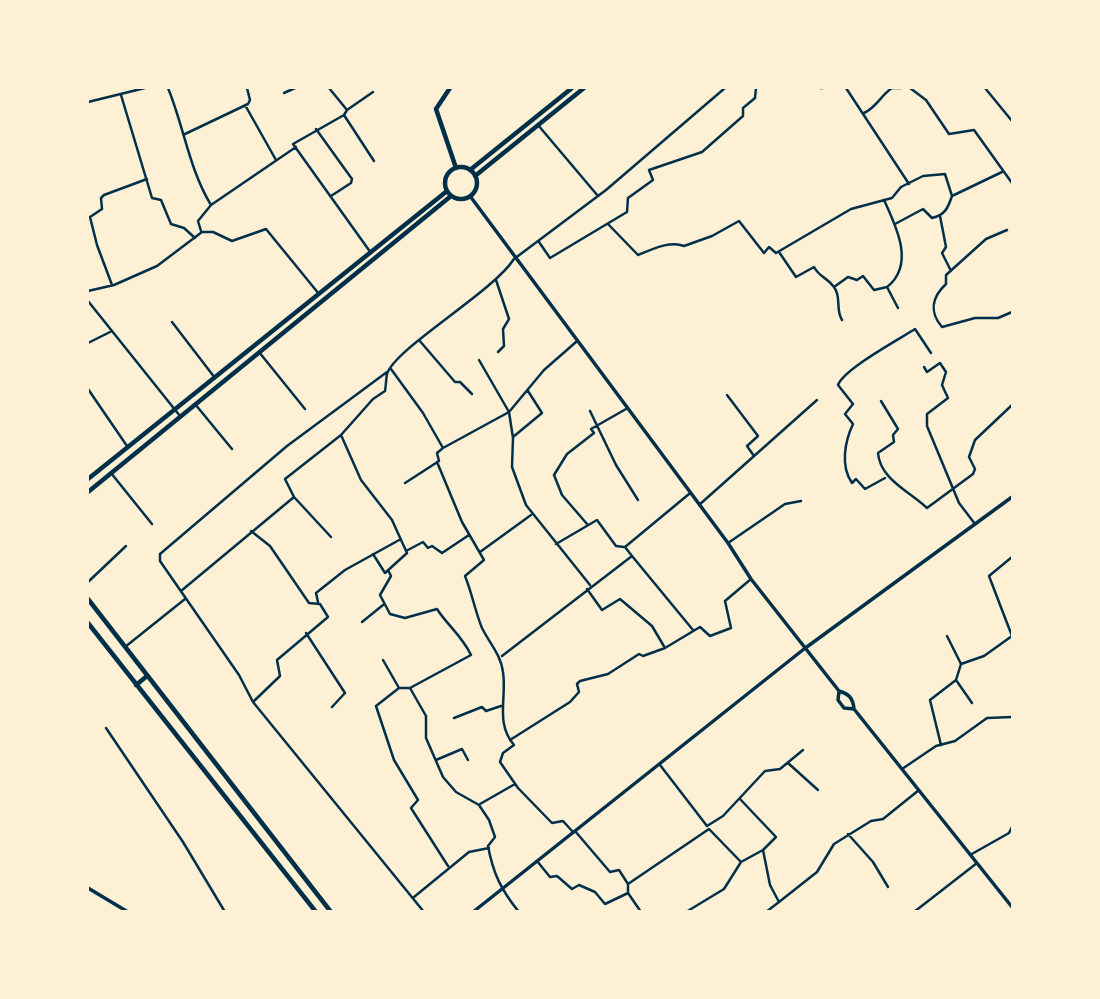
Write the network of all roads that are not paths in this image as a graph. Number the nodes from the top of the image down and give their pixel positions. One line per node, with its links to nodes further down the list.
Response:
1 (145, 88): 18 (street)
2 (169, 88): 27 (street)
3 (247, 88): 20 (street)
4 (295, 88): 17 (street)
5 (329, 88): 21 (street)
6 (450, 88): 31 (main road)
7 (572, 88): 32 (main road)
8 (584, 88): 25 (main road)
9 (725, 88): 41 (street)
10 (756, 88): 46 (street)
11 (846, 88): 22 (street)
12 (891, 88): 13 (street); 22 (street)
13 (901, 88)
14 (910, 88): 33 (street)
15 (985, 88): 24 (street)
16 (373, 92): 21 (street)
17 (284, 93)
18 (121, 95): 19 (street); 35 (street)
19 (88, 102)
20 (245, 105): 27 (street); 29 (street)
21 (347, 110): 23 (street)
22 (863, 114): 37 (street)
23 (344, 115): 26 (street); 30 (street)
24 (1013, 121)
25 (538, 125): 34 (main road); 41 (street)
26 (316, 129): 28 (street); 39 (street)
27 (185, 134): 44 (street)
28 (296, 148): 29 (street); 39 (street)
29 (276, 161): 44 (street)
30 (373, 161)
31 (456, 168): 32 (main road); 38 (main road)
32 (470, 170): 34 (main road)
33 (1002, 173): 36 (street); 42 (street)
34 (475, 176): 40 (main road)
35 (147, 179): 48 (street); 52 (street)
36 (1013, 183)
37 (909, 184): 42 (street); 43 (street)
38 (449, 194): 40 (main road); 55 (main road); 73 (main road)
39 (331, 196): 55 (street)
40 (470, 196): 56 (street)
41 (598, 196): 53 (street)
42 (952, 196): 45 (street)
43 (884, 200): 47 (street); 54 (street)
44 (211, 205): 51 (street)
45 (940, 216): 47 (street); 57 (street)
46 (608, 224): 53 (street); 54 (street)
47 (895, 224): 61 (street)
48 (93, 225): 49 (street); 59 (street)
49 (88, 227)
50 (1007, 229): 57 (street)
51 (202, 232): 52 (street); 63 (street)
52 (195, 238): 59 (street)
53 (538, 242): 56 (street)
54 (779, 252): 60 (street)
55 (371, 253): 63 (main road)
56 (514, 259): 58 (street); 71 (street)
57 (952, 273): 66 (street)
58 (496, 280): 70 (street); 74 (street)
59 (112, 285): 62 (street)
60 (834, 287): 61 (street); 67 (street)
61 (887, 288): 65 (street)
62 (88, 291)
63 (319, 294): 79 (main road)
64 (88, 300): 69 (street)
65 (898, 308)
66 (1013, 312)
67 (842, 320)
68 (172, 322): 79 (street)
69 (112, 331): 72 (street); 90 (street)
70 (419, 340): 78 (street); 82 (street)
71 (576, 342): 81 (street); 89 (street)
72 (88, 343)
73 (259, 352): 86 (main road); 88 (street)
74 (498, 352)
75 (931, 353): 103 (street)
76 (479, 360): 92 (street)
77 (924, 368): 106 (street)
78 (389, 371): 95 (street); 98 (street); 136 (street)
79 (215, 378): 90 (main road)
80 (88, 389): 97 (street)
81 (528, 391): 92 (street); 96 (street)
82 (472, 394)
83 (727, 395): 100 (street)
84 (817, 400): 100 (street)
85 (881, 401): 103 (street)
86 (195, 404): 93 (main road); 99 (street)
87 (1013, 405): 106 (street)
88 (306, 409)
89 (626, 409): 94 (street); 108 (street)
90 (174, 411): 93 (street); 97 (main road)
91 (590, 411): 94 (street)
92 (509, 412): 96 (street); 98 (street)
93 (180, 416): 102 (main road)
94 (597, 426): 111 (street); 116 (street)
95 (341, 435): 109 (street); 121 (street)
96 (513, 438): 114 (street)
97 (127, 446): 104 (main road)
98 (443, 448): 101 (street)
99 (232, 449)
100 (754, 456): 113 (street)
101 (437, 462): 105 (street); 119 (street)
102 (111, 473): 107 (main road); 115 (street)
103 (886, 477): 106 (street)
104 (88, 479)
105 (405, 483)
106 (952, 488): 117 (street)
107 (88, 492)
108 (690, 494): 113 (street); 125 (street)
109 (294, 497): 118 (street); 120 (street)
110 (1012, 498): 117 (street)
111 (638, 500)
112 (801, 501): 122 (street)
113 (699, 505): 122 (street)
114 (532, 514): 123 (street); 127 (street)
115 (152, 524)
116 (587, 524): 123 (street); 125 (street)
117 (975, 524): 149 (street)
118 (251, 531): 136 (street); 139 (street)
119 (469, 534): 126 (street); 127 (street)
120 (331, 537)
121 (401, 539): 126 (street); 128 (street)
122 (728, 543): 132 (street)
123 (556, 544): 134 (street)
124 (126, 546): 133 (street)
125 (625, 547): 129 (street)
126 (406, 551): 131 (street)
127 (480, 552): 150 (street)
128 (373, 554): 131 (street); 139 (street)
129 (632, 556): 134 (street); 143 (street)
130 (1013, 557): 146 (street)
131 (388, 570): 140 (street)
132 (751, 579): 143 (street); 149 (street)
133 (88, 582)
134 (591, 586): 135 (street)
135 (587, 589): 148 (street); 150 (street)
136 (181, 591): 138 (street)
137 (88, 599): 147 (main road)
138 (185, 599): 147 (street); 159 (street)
139 (317, 603): 144 (street)
140 (383, 605): 141 (street); 157 (street)
141 (362, 622)
142 (88, 623): 155 (main road)
143 (693, 630): 148 (street)
144 (306, 633): 159 (street); 162 (street)
145 (947, 636): 152 (street)
146 (1012, 636): 152 (street)
147 (125, 647): 153 (main road)
148 (665, 648): 167 (street)
149 (804, 649): 158 (street); 173 (street)
150 (500, 657): 161 (street)
151 (383, 660): 156 (street)
152 (961, 664): 154 (street)
153 (147, 676): 155 (main road); 184 (main road)
154 (956, 680): 160 (street); 168 (street)
155 (136, 685): 185 (main road)
156 (399, 688): 157 (street); 192 (street)
157 (410, 688): 170 (street)
158 (839, 691): 163 (street); 163 (street)
159 (253, 702): 198 (street)
160 (972, 703)
161 (501, 706): 165 (street); 167 (street)
162 (332, 707)
163 (854, 709): 174 (street)
164 (1013, 717): 168 (street)
165 (454, 718)
166 (106, 728): 202 (street)
167 (509, 740): 175 (street)
168 (941, 745): 174 (street)
169 (803, 750): 172 (street)
170 (436, 760): 171 (street); 179 (street)
171 (468, 760)
172 (788, 763): 176 (street); 178 (street)
173 (659, 764): 180 (street); 182 (street)
174 (901, 770): 177 (street)
175 (516, 784): 179 (street); 182 (street)
176 (818, 790)
177 (919, 790): 183 (street); 188 (street)
178 (740, 798): 180 (street); 187 (street)
179 (479, 805): 186 (street)
180 (708, 827): 190 (street); 193 (street)
181 (1013, 827): 188 (street)
182 (574, 831): 189 (street); 193 (street)
183 (848, 834): 194 (street); 199 (street)
184 (271, 835): 185 (main road); 204 (main road)
185 (261, 843): 203 (main road)
186 (489, 848): 192 (street); 196 (street)
187 (763, 849): 190 (street); 199 (street)
188 (970, 855): 191 (street)
189 (537, 861): 196 (street); 197 (street)
190 (741, 862): 209 (street)
191 (977, 863): 200 (street); 211 (street)
192 (448, 866): 198 (street)
193 (628, 884): 197 (street)
194 (888, 887)
195 (88, 888): 201 (street)
196 (501, 889): 206 (street); 207 (street)
197 (628, 893): 208 (street)
198 (413, 898): 205 (street)
199 (779, 902): 210 (street)
200 (1013, 907)
201 (128, 912)
202 (225, 912)
203 (316, 912)
204 (331, 912)
205 (424, 912)
206 (473, 912)
207 (519, 912)
208 (641, 912)
209 (686, 912)
210 (766, 912)
211 (914, 912)

